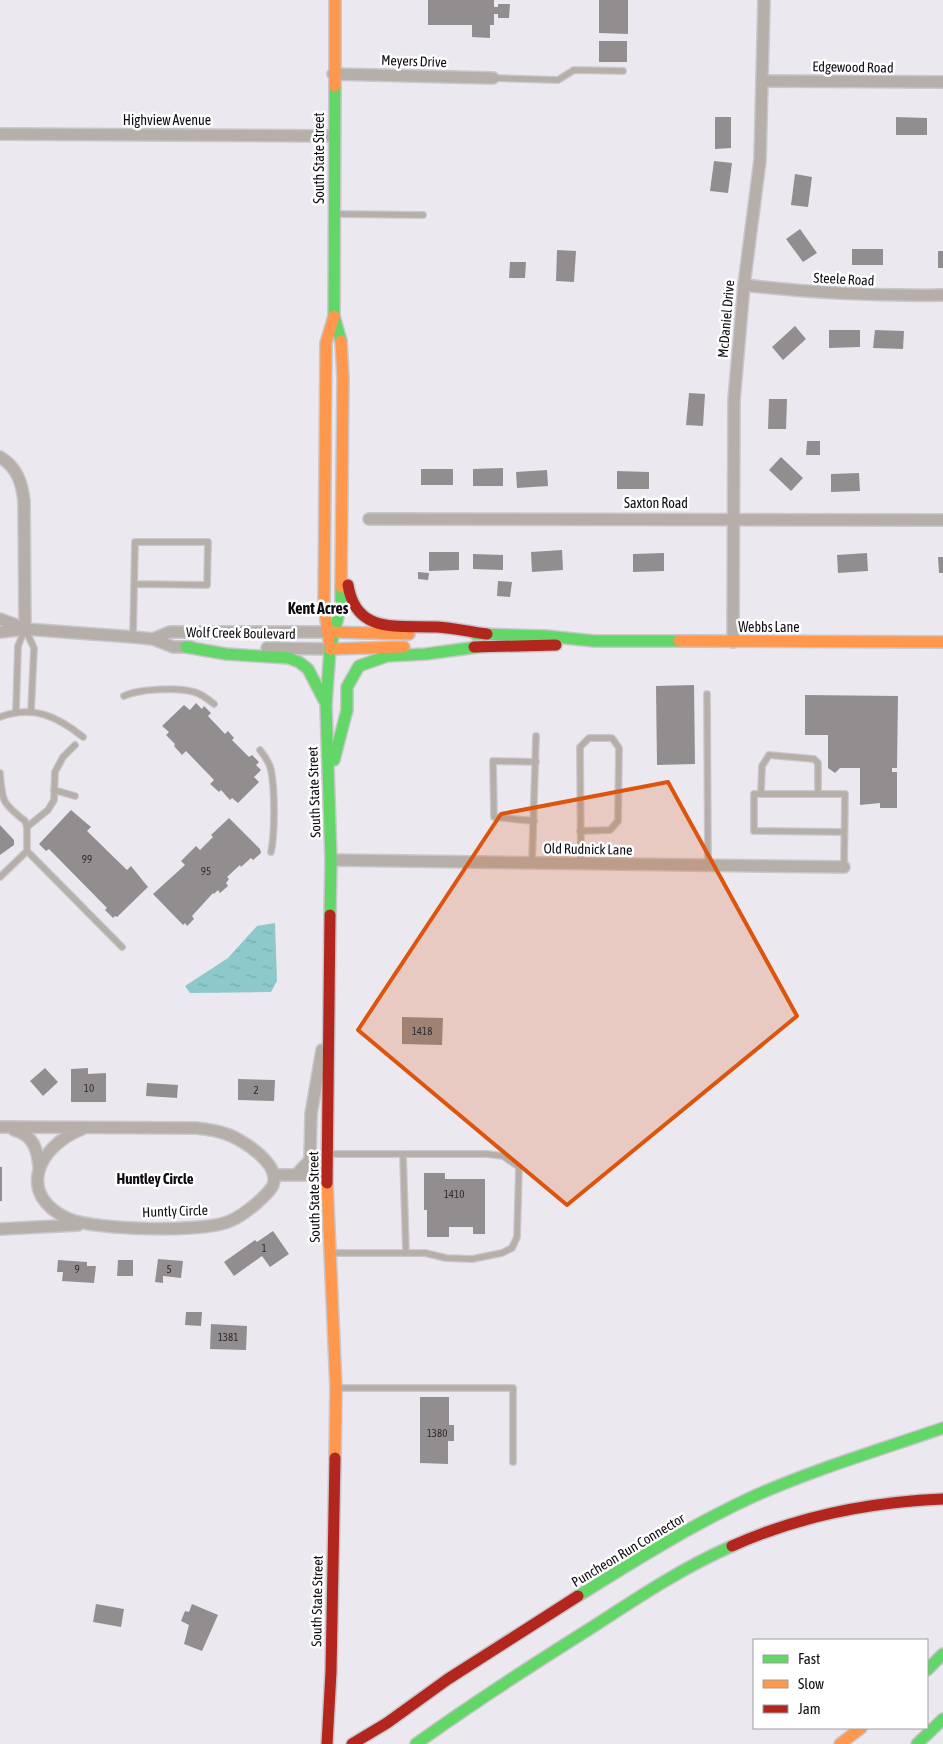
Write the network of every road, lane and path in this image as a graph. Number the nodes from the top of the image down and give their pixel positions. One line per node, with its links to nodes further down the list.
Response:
1 (335, 0): 4 (main road, South State Street)
2 (764, 0): 6 (street, McDaniel Drive)
3 (623, 70): 5 (lane)
4 (334, 74): 5 (street, Meyers Drive); 9 (main road, South State Street)
5 (493, 78)
6 (763, 81): 7 (street, Edgewood Road); 12 (street, McDaniel Drive)
7 (943, 82)
8 (0, 134): 9 (street, Highview Avenue)
9 (333, 136): 10 (main road, South State Street)
10 (334, 214): 11 (lane); 14 (main road, South State Street)
11 (423, 215)
12 (744, 285): 13 (street, Steele Road); 17 (street, McDaniel Drive)
13 (943, 295)
14 (334, 316): 15 (main road, South State Street); 24 (main road, South State Street)
15 (342, 448): 24 (main road, South State Street); 25 (main road)
16 (0, 457): 22 (street)
17 (734, 518): 18 (street, Saxton Road); 19 (street, Saxton Road); 29 (street, McDaniel Drive)
18 (368, 519)
19 (943, 520)
20 (134, 584): 20 (lane); 26 (lane)
21 (0, 619): 22 (street, Wolf Creek Boulevard)
22 (25, 629): 23 (street, Wolf Creek Boulevard); 26 (street, Wolf Creek Boulevard); 38 (lane); 39 (lane)
23 (0, 632)
24 (331, 632): 25 (main road, Webbs Lane); 27 (street, Wolf Creek Boulevard); 33 (main road, South State Street)
25 (487, 634): 28 (main road, Webbs Lane)
26 (133, 637): 27 (street, Wolf Creek Boulevard)
27 (153, 638): 32 (street, Wolf Creek Boulevard)
28 (594, 641): 29 (main road, Webbs Lane); 31 (main road, Webbs Lane)
29 (733, 642): 30 (main road, Webbs Lane)
30 (943, 642)
31 (485, 646): 33 (main road, Webbs Lane); 47 (main road)
32 (186, 647): 33 (street, Wolf Creek Boulevard); 37 (main road)
33 (330, 649): 37 (main road, South State Street)
34 (707, 694): 62 (lane)
35 (124, 696): 36 (lane)
36 (214, 704)
37 (326, 705): 47 (main road, South State Street)
38 (16, 711): 39 (lane); 40 (lane)
39 (31, 712): 41 (lane)
40 (0, 716)
41 (83, 736)
42 (536, 736): 45 (lane)
43 (74, 745): 49 (lane)
44 (260, 750): 58 (lane)
45 (536, 762): 53 (lane); 53 (lane)
46 (0, 773): 48 (lane)
47 (329, 783): 59 (main road, South State Street)
48 (1, 788): 54 (lane)
49 (54, 790): 52 (lane); 54 (lane)
50 (761, 794): 51 (lane); 51 (lane); 56 (lane)
51 (818, 794): 56 (lane)
52 (75, 796)
53 (534, 821): 60 (lane)
54 (27, 827): 57 (lane)
55 (580, 831): 55 (lane); 61 (lane)
56 (844, 832): 63 (lane)
57 (27, 851): 64 (lane); 65 (lane)
58 (271, 852)
59 (331, 860): 60 (street, Old Rudnick Lane); 66 (main road, South State Street)
60 (532, 863): 61 (street, Old Rudnick Lane)
61 (581, 864): 62 (street, Old Rudnick Lane)
62 (708, 866): 63 (street, Old Rudnick Lane)
63 (844, 867)
64 (0, 877)
65 (122, 947)
66 (329, 1014): 69 (main road, South State Street); 73 (street)
67 (0, 1127): 68 (street, Huntly Circle); 71 (street, Huntly Circle)
68 (82, 1129): 71 (street, Huntly Circle); 72 (street, Huntly Circle)
69 (328, 1154): 70 (lane); 74 (main road, South State Street)
70 (403, 1154): 78 (lane); 78 (lane)
71 (39, 1166): 75 (street, Huntly Circle)
72 (275, 1175): 73 (street); 75 (street, Huntly Circle)
73 (296, 1175): 74 (street)
74 (327, 1175): 77 (main road, South State Street)
75 (84, 1224): 76 (street, Huntly Circle)
76 (0, 1228)
77 (330, 1253): 78 (lane); 79 (main road, South State Street)
78 (406, 1253)
79 (336, 1388): 81 (lane); 89 (main road, South State Street)
80 (943, 1428): 90 (main road, Puncheon Run Connector)
81 (512, 1462)
82 (943, 1499): 83 (main road)
83 (895, 1503): 84 (main road); 91 (main road)
84 (943, 1510)
85 (943, 1654): 86 (main road)
86 (928, 1669)
87 (943, 1719): 93 (main road)
88 (860, 1729): 92 (main road)
89 (327, 1744)
90 (352, 1744)
91 (416, 1744)
92 (840, 1744)
93 (917, 1744)

